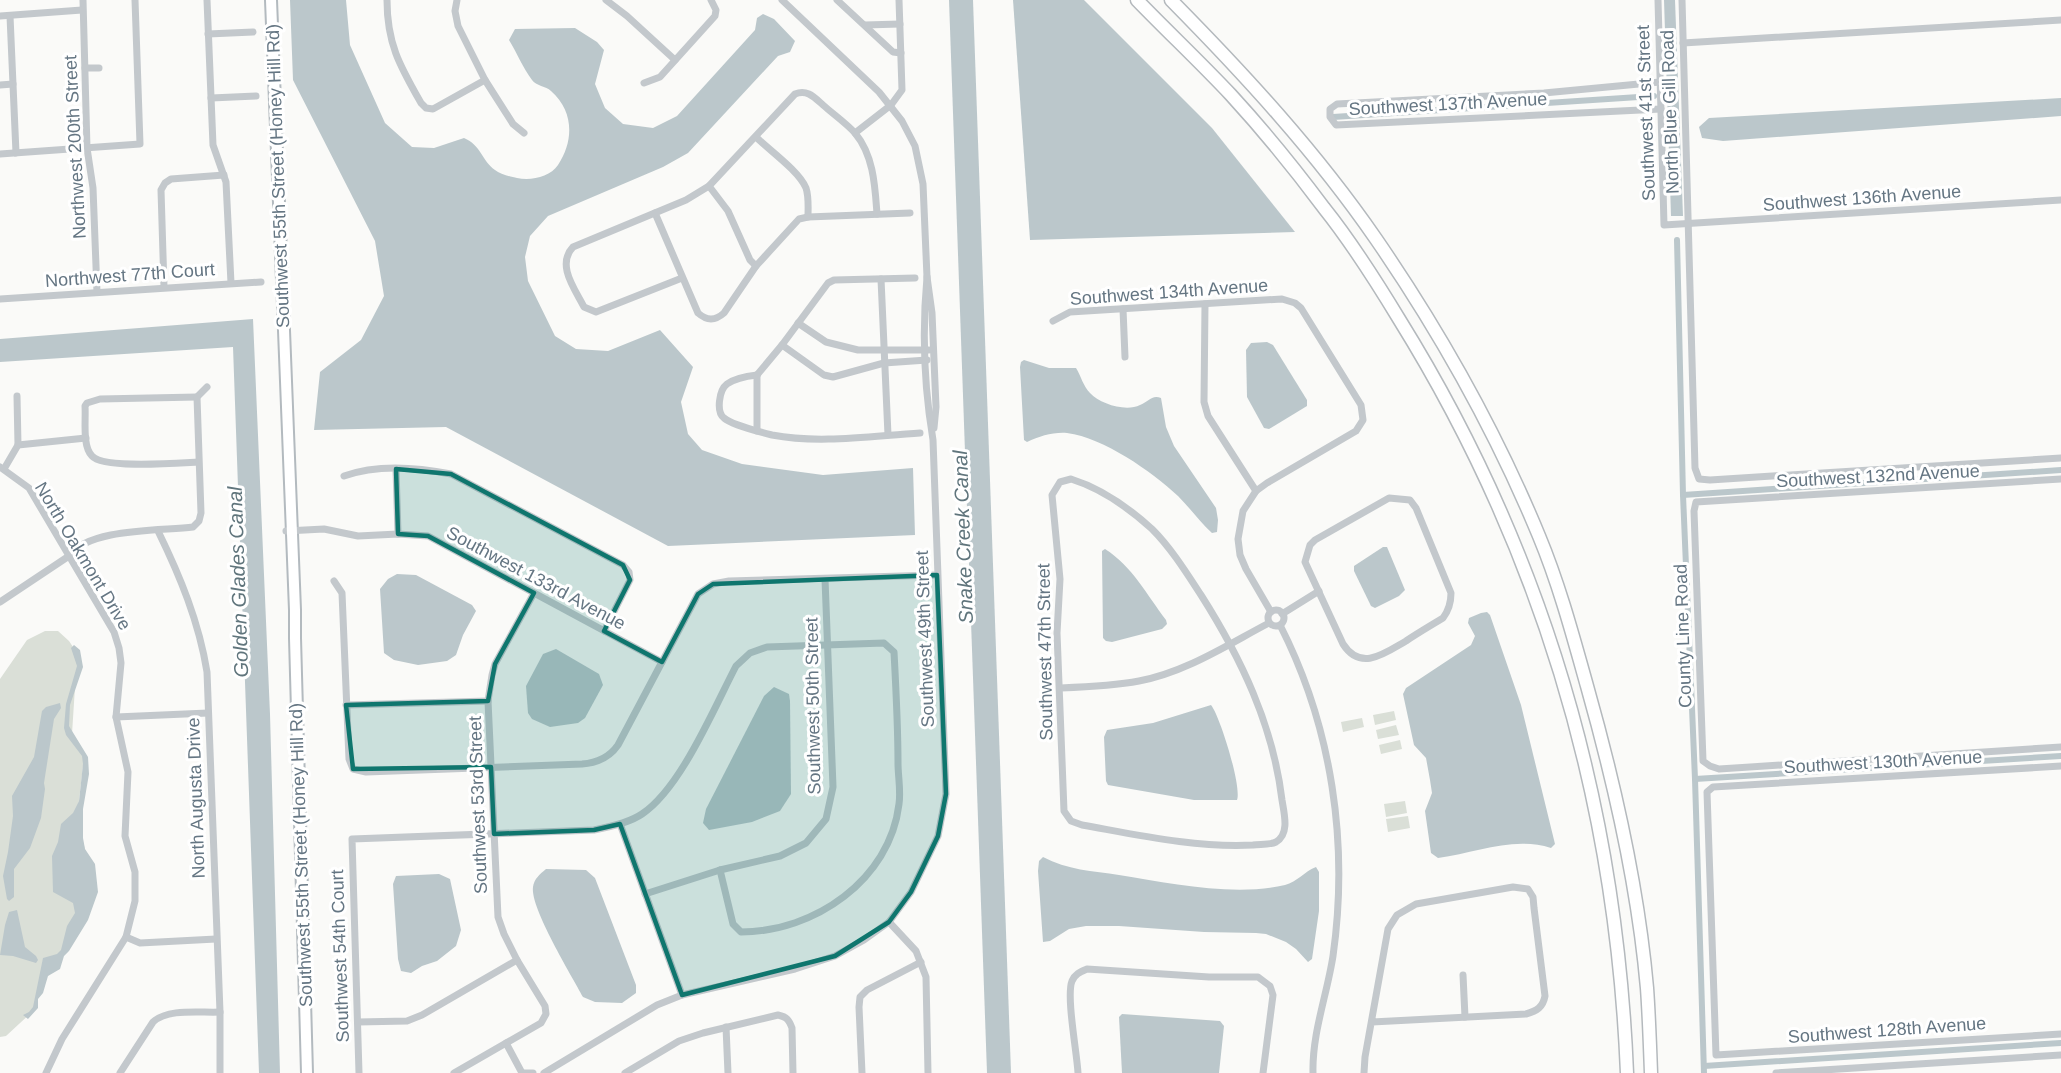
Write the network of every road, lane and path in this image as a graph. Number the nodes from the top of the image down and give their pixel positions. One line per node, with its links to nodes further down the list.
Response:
1 (83, 0): 16 (street, Northwest 200th Street)
2 (135, 0): 41 (street)
3 (207, 0): 23 (street)
4 (271, 0): 90 (street, Southwest 55th Street (Honey Hill Rd))
5 (387, 0): 29 (street)
6 (457, 0): 29 (street)
7 (606, 0): 26 (street)
8 (711, 0): 26 (street)
9 (782, 0): 36 (street, Southwest 49th Street)
10 (837, 0): 21 (street)
11 (899, 0): 20 (street)
12 (1137, 0): 154 (highway)
13 (1171, 0): 155 (highway)
14 (1658, 0): 30 (street, Southwest 41st Street)
15 (1682, 0): 24 (street, North Blue Gill Road)
16 (82, 10): 18 (street); 28 (street, Northwest 200th Street)
17 (0, 16): 18 (street)
18 (10, 16): 32 (street)
19 (2061, 20): 24 (street)
20 (900, 24): 21 (street); 25 (street)
21 (865, 26): 25 (street)
22 (253, 32): 23 (street)
23 (208, 34): 35 (street)
24 (1683, 42): 51 (street, North Blue Gill Road)
25 (901, 53): 36 (street)
26 (675, 60): 31 (street)
27 (99, 68): 28 (street)
28 (85, 69): 41 (street, Northwest 200th Street)
29 (485, 80): 38 (street)
30 (1660, 82): 37 (street, Southwest 41st Street); 37 (street, Southwest 137th Avenue)
31 (644, 83)
32 (13, 84): 33 (street); 42 (street)
33 (0, 85)
34 (256, 96): 35 (street)
35 (211, 98): 44 (street)
36 (891, 105): 39 (street); 67 (street, Southwest 49th Street)
37 (1661, 109): 52 (street, Southwest 41st Street)
38 (524, 133)
39 (855, 133): 40 (street); 49 (street)
40 (756, 137): 45 (street); 50 (street)
41 (87, 148): 42 (street); 60 (street, Northwest 200th Street)
42 (16, 153): 43 (street)
43 (0, 154)
44 (224, 175): 58 (street); 59 (street)
45 (709, 186): 47 (street); 53 (street)
46 (2061, 200): 51 (street, Southwest 136th Avenue)
47 (655, 213): 54 (street); 54 (street)
48 (910, 213): 49 (street)
49 (877, 214): 50 (street)
50 (808, 217): 53 (street)
51 (1688, 223): 52 (street, Southwest 136th Avenue); 81 (street)
52 (1664, 225)
53 (756, 266): 54 (street)
54 (682, 278)
55 (915, 278): 56 (street)
56 (881, 279): 65 (street); 68 (street)
57 (261, 282): 58 (street, Northwest 77th Court)
58 (231, 283): 59 (street, Northwest 77th Court)
59 (164, 287): 60 (street, Northwest 77th Court)
60 (97, 292): 61 (street, Northwest 77th Court)
61 (0, 299)
62 (1205, 304): 63 (street, Southwest 134th Avenue); 87 (street); 87 (street, Southwest 134th Avenue)
63 (1123, 309): 64 (street, Southwest 134th Avenue); 69 (street)
64 (1053, 321)
65 (798, 323): 66 (street); 68 (street)
66 (782, 345): 71 (street); 72 (street)
67 (929, 350): 68 (street); 70 (street, Southwest 49th Street)
68 (884, 351): 71 (street)
69 (1125, 357)
70 (929, 360): 71 (street); 93 (street, Southwest 49th Street)
71 (885, 363): 78 (street)
72 (757, 375): 76 (street); 76 (street)
73 (207, 387): 75 (street)
74 (17, 396): 80 (street)
75 (197, 397): 79 (street); 82 (street)
76 (757, 431): 78 (street)
77 (920, 433): 78 (street)
78 (888, 435)
79 (86, 438): 80 (street); 82 (street)
80 (18, 445): 83 (street)
81 (2061, 458)
82 (198, 462): 89 (street)
83 (2, 468): 92 (street, North Oakmont Drive)
84 (396, 469): 85 (street); 91 (street); 103 (street)
85 (344, 476)
86 (2061, 480): 88 (street, Southwest 132nd Avenue)
87 (1256, 491): 99 (street)
88 (1696, 502): 113 (street, County Line Road)
89 (158, 531): 92 (street); 110 (street, North Augusta Drive)
90 (289, 531): 91 (street, Southwest 133rd Avenue); 140 (street, Southwest 55th Street (Honey Hill Rd))
91 (398, 534): 97 (street, Southwest 133rd Avenue)
92 (69, 556): 98 (street); 111 (street, North Oakmont Drive)
93 (937, 575): 94 (street); 120 (street, Southwest 49th Street)
94 (825, 579): 105 (street, Southwest 50th Street); 106 (street)
95 (334, 581): 109 (street)
96 (1318, 591): 96 (street); 100 (street)
97 (534, 593): 103 (street, Southwest 133rd Avenue); 108 (street, Southwest 53rd Street)
98 (0, 602)
99 (1271, 612): 100 (street); 101 (street)
100 (1282, 614): 102 (street)
101 (1269, 623): 102 (street); 104 (street)
102 (1280, 625): 136 (street)
103 (604, 631): 106 (street, Southwest 133rd Avenue)
104 (1231, 643): 107 (street); 107 (street, Southwest 47th Street); 107 (street, Southwest 47th Street)
105 (829, 645): 116 (street); 118 (street, Southwest 50th Street); 118 (street)
106 (662, 662): 115 (street)
107 (1060, 688)
108 (488, 701): 109 (street); 115 (street, Southwest 53rd Street)
109 (346, 705): 115 (street)
110 (208, 712): 111 (street); 122 (street, North Augusta Drive)
111 (116, 717): 121 (street, North Oakmont Drive)
112 (2061, 747): 113 (street, Southwest 130th Avenue)
113 (1710, 766)
114 (2061, 766): 134 (street, Southwest 130th Avenue)
115 (491, 767): 117 (street, Southwest 53rd Street)
116 (620, 824): 117 (street); 119 (street)
117 (494, 834): 123 (street, Southwest 53rd Street); 129 (street, Southwest 54th Court)
118 (720, 870): 119 (street, Southwest 50th Street)
119 (645, 894): 126 (street)
120 (889, 922): 124 (street); 126 (street)
121 (126, 937): 122 (street); 137 (street, North Oakmont Drive)
122 (216, 939): 127 (street, North Augusta Drive)
123 (517, 960): 129 (street); 133 (street, Southwest 53rd Street)
124 (921, 962): 149 (street); 150 (street)
125 (1463, 975): 128 (street)
126 (682, 995): 145 (street)
127 (220, 1012): 138 (street); 139 (street, North Augusta Drive)
128 (1465, 1017): 130 (street); 130 (street)
129 (358, 1022): 141 (street, Southwest 54th Court)
130 (1372, 1022): 153 (street)
131 (726, 1027): 146 (street); 147 (street); 148 (street)
132 (2061, 1034): 134 (street, Southwest 128th Avenue)
133 (506, 1043): 142 (street); 143 (street)
134 (1716, 1055)
135 (2061, 1055): 156 (street, Southwest 128th Avenue)
136 (1313, 1072)
137 (46, 1073)
138 (120, 1073)
139 (220, 1073)
140 (307, 1073)
141 (359, 1073)
142 (454, 1073)
143 (522, 1073): 144 (street)
144 (533, 1073)
145 (544, 1073)
146 (625, 1073)
147 (728, 1073)
148 (793, 1073)
149 (862, 1073)
150 (928, 1073)
151 (1078, 1073): 152 (street)
152 (1263, 1073)
153 (1364, 1073)
154 (1627, 1073)
155 (1651, 1073)
156 (1776, 1073)

